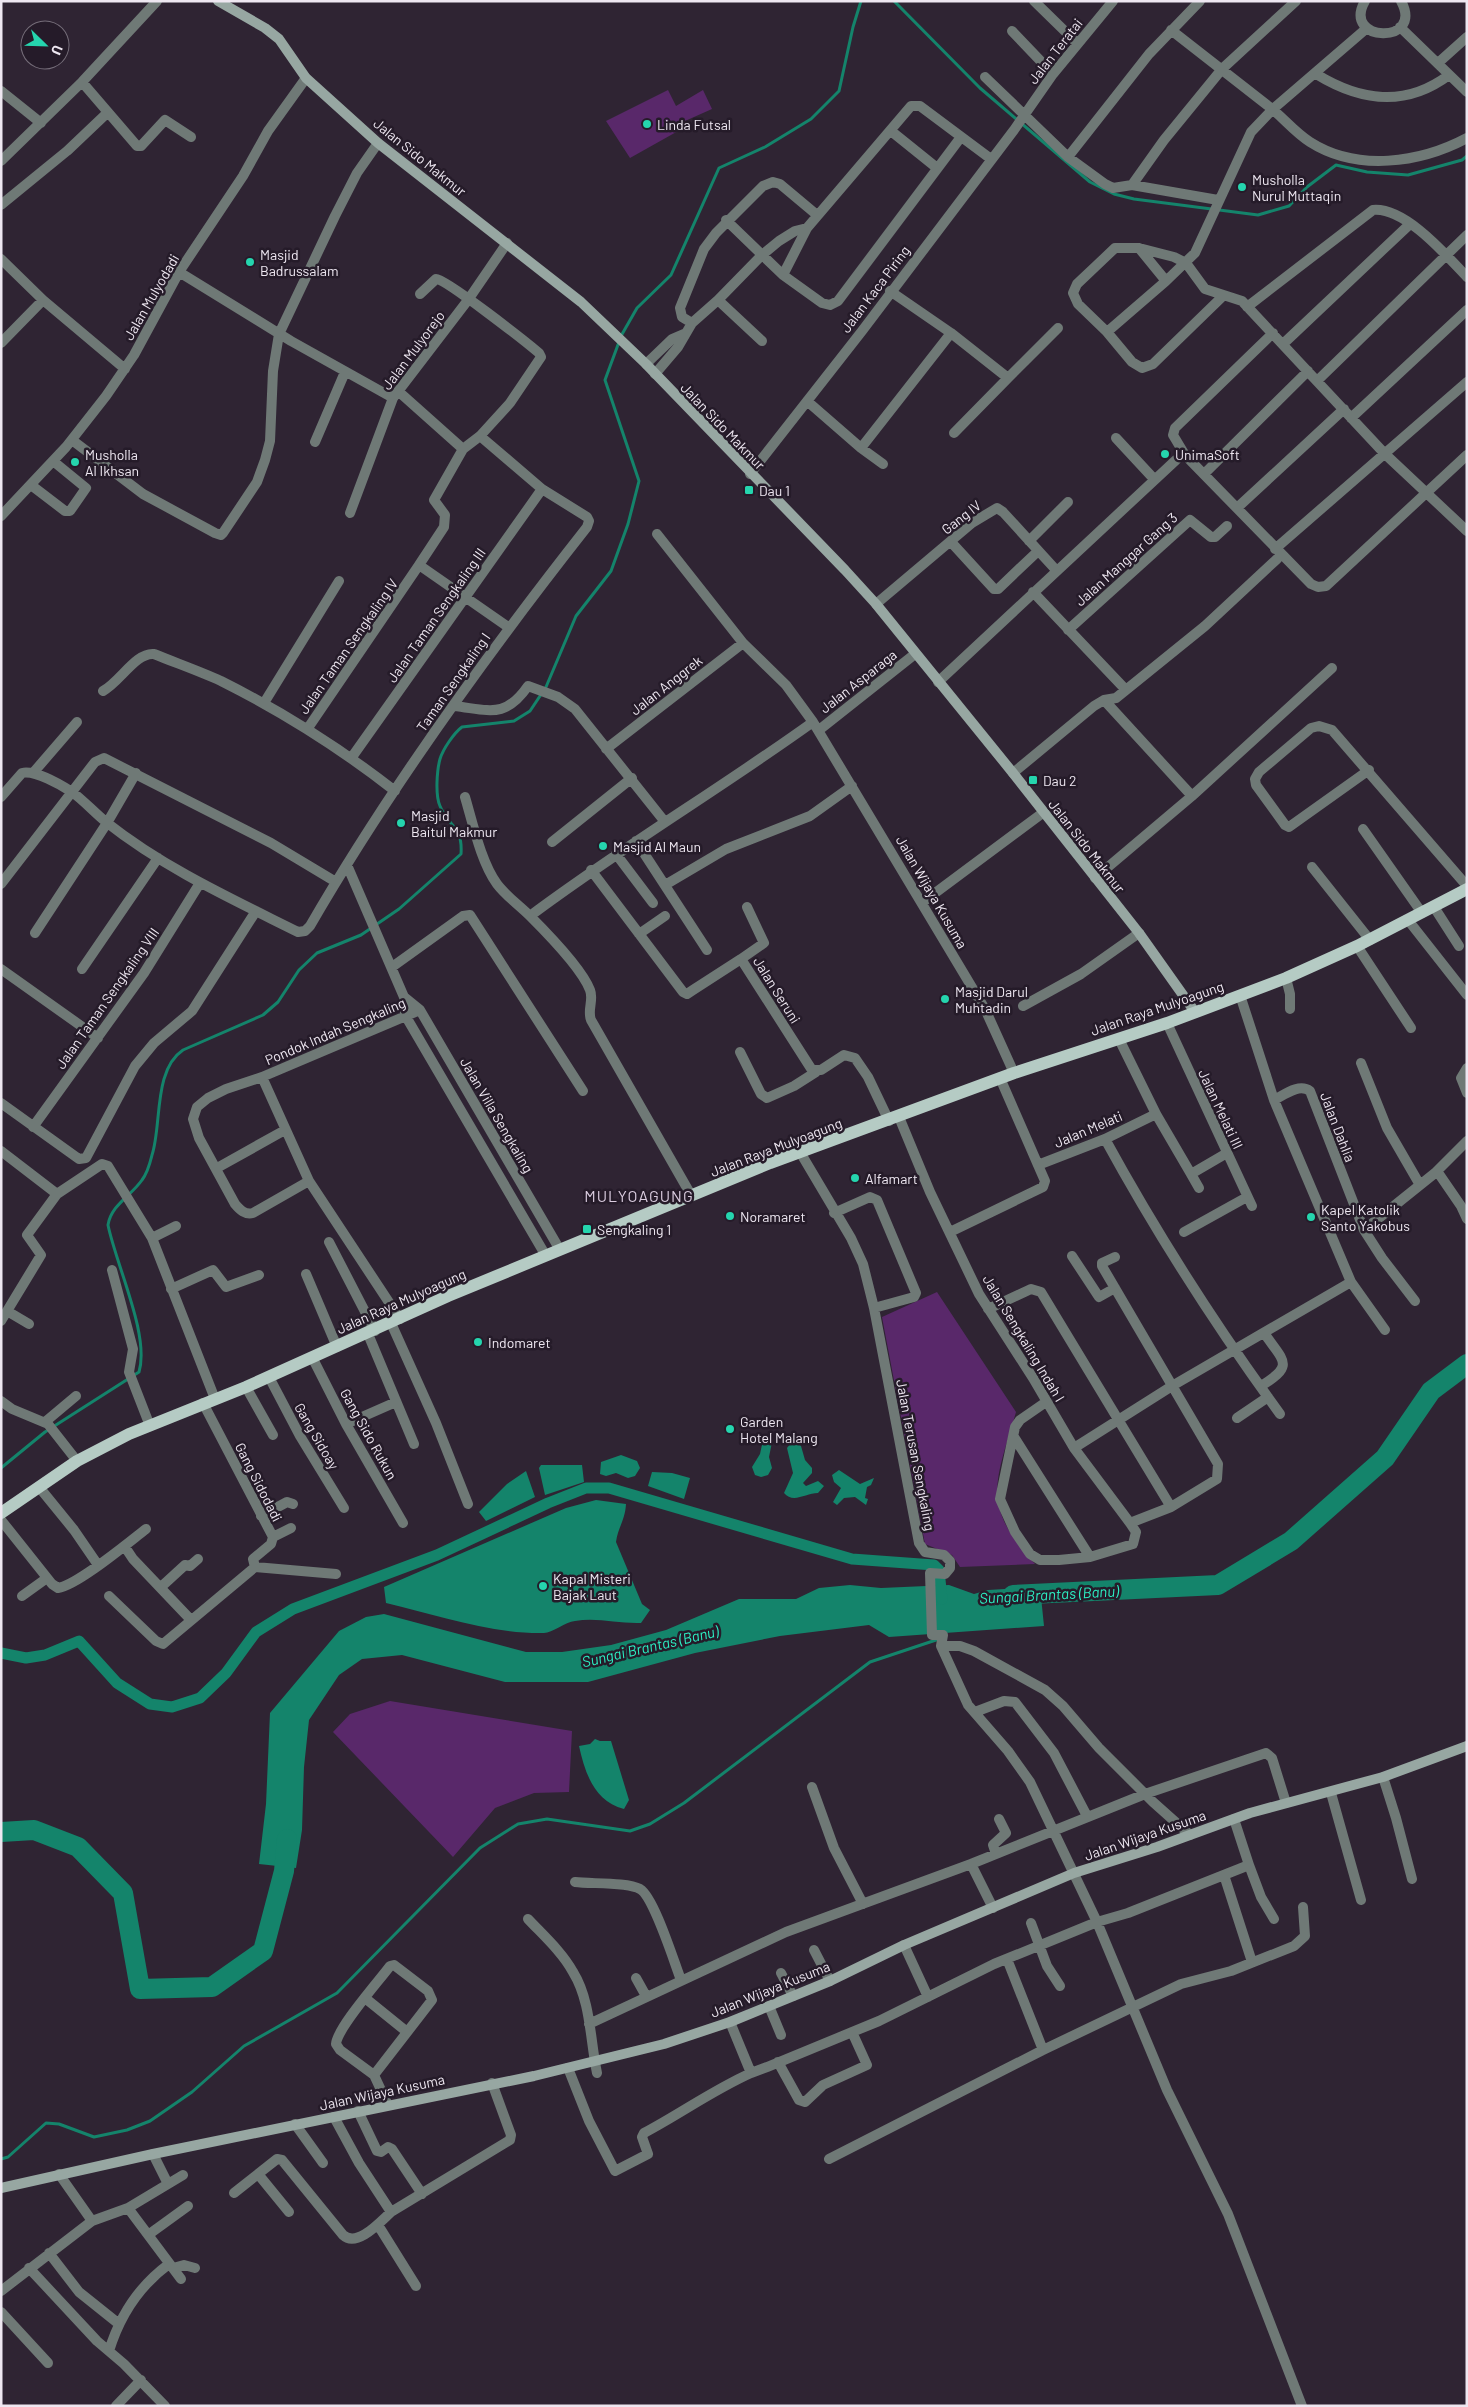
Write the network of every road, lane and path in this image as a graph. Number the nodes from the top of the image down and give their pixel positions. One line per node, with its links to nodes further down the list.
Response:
1 (157, 1): 23 (street)
2 (218, 1): 22 (main road, Jalan Sido Makmur)
3 (1034, 1): 15 (street)
4 (1200, 1): 12 (street)
5 (1296, 1): 17 (street)
6 (1365, 1): 11 (street)
7 (1414, 1): 9 (street)
8 (1110, 2): 15 (street, Jalan Teratai)
9 (1403, 5): 10 (street)
10 (1400, 27): 11 (street); 16 (street)
11 (1367, 28): 19 (street)
12 (1171, 30): 17 (street); 35 (street)
13 (1012, 31): 18 (street)
14 (1467, 37): 16 (street)
15 (1077, 43): 18 (street, Jalan Teratai)
16 (1438, 64): 20 (street)
17 (1222, 69): 26 (street); 39 (street)
18 (1053, 74): 28 (street, Jalan Teratai)
19 (1316, 74): 20 (street); 26 (street)
20 (1449, 75): 25 (street)
21 (985, 77): 28 (street)
22 (306, 78): 34 (main road, Jalan Sido Makmur); 53 (street, Jalan Mulyodadi)
23 (82, 82): 27 (street); 29 (street)
24 (1, 91): 29 (street)
25 (1467, 92)
26 (1273, 109): 33 (street); 40 (street)
27 (107, 113): 31 (street); 41 (street)
28 (1022, 117): 35 (street); 36 (street, Jalan Kaca Piring)
29 (41, 123): 37 (street)
30 (891, 131): 32 (street); 38 (street); 42 (street)
31 (190, 137)
32 (961, 137): 36 (street); 38 (street)
33 (1467, 138)
34 (378, 143): 47 (main road, Jalan Sido Makmur); 71 (street)
35 (1068, 157): 39 (street)
36 (991, 159): 57 (street, Jalan Kaca Piring)
37 (1, 161)
38 (937, 168): 54 (street)
39 (1132, 185): 40 (street)
40 (1217, 202): 52 (street)
41 (1, 204)
42 (817, 215): 43 (street); 45 (street)
43 (726, 220): 49 (street); 65 (street)
44 (1410, 224): 50 (street); 63 (street); 74 (street)
45 (807, 228): 49 (street); 54 (street)
46 (1467, 235): 50 (street)
47 (507, 243): 61 (street, Jalan Mulyorejo); 75 (main road, Jalan Sido Makmur)
48 (1139, 248): 52 (street); 56 (street); 67 (street)
49 (762, 256): 54 (street); 62 (street)
50 (1447, 256): 55 (street); 81 (street)
51 (1, 259): 60 (street)
52 (1186, 263): 56 (street); 59 (street)
53 (179, 272): 71 (street); 76 (street, Jalan Mulyodadi)
54 (783, 275)
55 (1467, 277)
56 (1166, 281): 67 (street)
57 (890, 291): 69 (street); 84 (street, Jalan Kaca Piring)
58 (420, 294): 61 (street)
59 (1222, 296): 63 (street); 67 (street)
60 (43, 300): 73 (street); 76 (street)
61 (468, 300): 83 (street, Jalan Mulyorejo); 88 (street)
62 (718, 300): 65 (street); 72 (street)
63 (1247, 307): 70 (street)
64 (1467, 310): 86 (street)
65 (692, 323): 68 (street)
66 (1058, 328): 80 (street)
67 (1107, 332)
68 (686, 333): 75 (street); 79 (street)
69 (951, 333): 80 (street); 92 (street)
70 (1273, 333): 74 (street); 100 (street)
71 (283, 336): 78 (street); 90 (street)
72 (762, 341)
73 (1, 343)
74 (1283, 344): 77 (street)
75 (646, 364): 79 (main road, Jalan Sido Makmur)
76 (125, 369): 90 (street, Jalan Mulyodadi)
77 (1308, 371): 81 (street); 100 (street)
78 (345, 372): 83 (street); 91 (street)
79 (655, 374): 99 (main road, Jalan Sido Makmur)
80 (1008, 378): 87 (street)
81 (1318, 380): 85 (street)
82 (1467, 382): 94 (street)
83 (395, 395): 93 (street); 107 (street, Jalan Mulyorejo)
84 (806, 401): 92 (street); 99 (street, Jalan Kaca Piring)
85 (1344, 409): 86 (street); 106 (street)
86 (1351, 418): 94 (street)
87 (954, 432)
88 (480, 436): 93 (street); 103 (street)
89 (1116, 438): 101 (street)
90 (72, 440): 97 (street, Jalan Mulyodadi)
91 (315, 442)
92 (860, 448): 98 (street)
93 (463, 449): 116 (street, Jalan Taman Sengkaling IV)
94 (1386, 454): 104 (street); 115 (street)
95 (1467, 454): 104 (street)
96 (1176, 460): 101 (street)
97 (53, 461): 102 (street, Jalan Mulyodadi); 102 (street)
98 (883, 464)
99 (750, 474): 121 (main road, Jalan Sido Makmur)
100 (1204, 474): 106 (street)
101 (1154, 480): 117 (street)
102 (31, 485): 108 (street, Jalan Mulyodadi)
103 (542, 489): 120 (street, Jalan Taman Sengkaling III); 122 (street, Taman Sengkaling I)
104 (1426, 491): 110 (street); 115 (street)
105 (1068, 502): 112 (street)
106 (1237, 508): 115 (street)
107 (350, 513)
108 (1, 516)
109 (1227, 526): 123 (street, Jalan Manggar Gang 3)
110 (1466, 528)
111 (657, 534): 124 (street, Jalan Wijaya Kusuma)
112 (1029, 541): 113 (street, Gang IV); 114 (street, Gang IV)
113 (951, 542): 114 (street); 121 (street, Gang IV)
114 (1038, 551): 117 (street, Gang IV)
115 (1276, 554): 128 (street)
116 (419, 565): 120 (street); 135 (street, Jalan Taman Sengkaling IV)
117 (1056, 570): 119 (street)
118 (339, 581): 131 (street)
119 (1033, 592): 123 (street); 127 (street)
120 (466, 597): 122 (street); 137 (street, Jalan Taman Sengkaling III)
121 (876, 604): 125 (main road, Jalan Sido Makmur)
122 (508, 627): 132 (street, Taman Sengkaling I)
123 (1068, 630): 128 (street)
124 (742, 643): 134 (street, Jalan Wijaya Kusuma); 136 (street, Jalan Anggrek)
125 (915, 654): 127 (main road, Jalan Sido Makmur); 134 (street, Jalan Asparaga)
126 (1332, 668): 146 (street)
127 (938, 682): 139 (main road, Jalan Sido Makmur)
128 (1126, 690): 130 (street)
129 (103, 691): 131 (street)
130 (1104, 700): 139 (street); 146 (street)
131 (264, 703): 135 (street)
132 (454, 706): 136 (street); 144 (street, Taman Sengkaling I)
133 (77, 722): 140 (street)
134 (816, 726): 143 (street, Jalan Wijaya Kusuma); 150 (street)
135 (308, 728): 137 (street)
136 (606, 749): 142 (street)
137 (352, 757): 144 (street)
138 (1369, 770): 138 (street); 165 (street)
139 (1013, 772): 149 (main road, Jalan Sido Makmur)
140 (33, 773): 145 (street); 147 (street)
141 (136, 773): 145 (street); 151 (street); 161 (street)
142 (632, 778): 150 (street); 154 (street)
143 (852, 786): 164 (street); 166 (street, Jalan Wijaya Kusuma)
144 (395, 791): 157 (street, Taman Sengkaling I)
145 (72, 792): 151 (street); 163 (street)
146 (1192, 796): 160 (street)
147 (1, 797)
148 (465, 797): 172 (street)
149 (1044, 812): 160 (main road, Jalan Sido Makmur); 166 (street)
150 (665, 822): 153 (street)
151 (107, 823): 156 (street); 175 (street)
152 (1363, 829): 171 (street)
153 (636, 840): 155 (street); 164 (street)
154 (552, 842)
155 (616, 854): 159 (street); 167 (street)
156 (158, 858): 162 (street); 185 (street)
157 (347, 865): 161 (street, Taman Sengkaling I); 183 (street, Jalan Villa Sengkaling)
158 (1312, 867): 178 (street)
159 (591, 870): 172 (street); 177 (street, Jalan Seruni)
160 (1095, 878): 176 (main road, Jalan Sido Makmur)
161 (336, 882): 170 (street, Taman Sengkaling I)
162 (200, 883): 170 (street); 197 (street, Jalan Taman Sengkaling VIII)
163 (1, 884)
164 (665, 884): 181 (street)
165 (1467, 887): 169 (main road, Jalan Raya Mulyoagung)
166 (923, 902): 203 (street, Jalan Wijaya Kusuma)
167 (652, 903)
168 (747, 907): 182 (street)
169 (1434, 907): 171 (main road, Jalan Raya Mulyoagung); 180 (street)
170 (256, 911): 212 (street)
171 (1422, 913): 174 (main road, Jalan Raya Mulyoagung)
172 (530, 916): 229 (street)
173 (665, 916): 177 (street)
174 (1408, 920): 178 (main road, Jalan Raya Mulyoagung); 188 (street)
175 (35, 933)
176 (1139, 933): 190 (street); 193 (main road, Jalan Sido Makmur)
177 (638, 934): 182 (street, Jalan Seruni)
178 (1370, 940): 179 (main road, Jalan Raya Mulyoagung)
179 (1357, 946): 186 (main road, Jalan Raya Mulyoagung); 196 (street)
180 (1459, 946)
181 (707, 950)
182 (741, 959): 202 (street, Jalan Seruni)
183 (391, 964): 189 (street, Jalan Villa Sengkaling); 206 (street)
184 (1, 969): 197 (street)
185 (82, 969)
186 (1286, 978): 187 (main road, Jalan Raya Mulyoagung); 191 (street)
187 (1240, 995): 193 (main road, Jalan Raya Mulyoagung); 208 (street)
188 (1467, 995)
189 (404, 998): 192 (street, Jalan Villa Sengkaling); 194 (street, Jalan Villa Sengkaling)
190 (1023, 1006)
191 (1290, 1009)
192 (420, 1010): 194 (street, Pondok Indah Sengkaling); 213 (street, Jalan Villa Sengkaling)
193 (1194, 1012): 195 (main road, Jalan Raya Mulyoagung)
194 (406, 1016): 204 (street, Pondok Indah Sengkaling); 215 (street, Jalan Villa Sengkaling)
195 (1168, 1023): 198 (main road, Jalan Raya Mulyoagung); 220 (street, Jalan Melati III)
196 (1411, 1028)
197 (98, 1038): 212 (street, Jalan Taman Sengkaling VIII)
198 (1119, 1038): 203 (main road, Jalan Raya Mulyoagung); 210 (street)
199 (740, 1052): 202 (street)
200 (1361, 1063): 226 (street)
201 (1467, 1068): 207 (street)
202 (816, 1072): 211 (street)
203 (1014, 1073): 205 (main road, Jalan Raya Mulyoagung)
204 (262, 1077): 214 (street, Pondok Indah Sengkaling); 222 (street, Pondok Indah Sengkaling)
205 (1000, 1078): 211 (main road, Jalan Raya Mulyoagung); 221 (street)
206 (583, 1091)
207 (1467, 1093)
208 (1274, 1100): 233 (street, Jalan Dahlia); 245 (street)
209 (1, 1103): 212 (street)
210 (1156, 1114): 216 (street, Jalan Melati); 224 (street)
211 (894, 1119): 219 (main road, Jalan Raya Mulyoagung); 234 (street, Jalan Sengkaling Indah I)
212 (33, 1127)
213 (488, 1129): 215 (street); 238 (street, Jalan Villa Sengkaling)
214 (285, 1130): 222 (street); 225 (street, Pondok Indah Sengkaling)
215 (476, 1136): 239 (street, Jalan Villa Sengkaling)
216 (1105, 1139): 221 (street, Jalan Melati); 259 (street)
217 (1467, 1141): 223 (street)
218 (1, 1151): 228 (street)
219 (800, 1152): 229 (main road, Jalan Raya Mulyoagung); 230 (street, Jalan Terusan Sengkaling)
220 (1227, 1153): 224 (street); 235 (street, Jalan Melati III)
221 (1038, 1164): 234 (street)
222 (217, 1168): 225 (street, Pondok Indah Sengkaling)
223 (1437, 1171): 226 (street); 231 (street)
224 (1191, 1174): 227 (street)
225 (309, 1181): 253 (street, Pondok Indah Sengkaling)
226 (1420, 1184): 233 (street)
227 (1199, 1188)
228 (55, 1192): 236 (street, Gang Sidodadi); 251 (street)
229 (691, 1195): 238 (main road, Jalan Raya Mulyoagung)
230 (834, 1213): 249 (street, Jalan Terusan Sengkaling); 249 (street)
231 (1467, 1219)
232 (176, 1226): 236 (street)
233 (1364, 1230): 248 (street, Jalan Dahlia)
234 (950, 1232): 250 (street, Jalan Sengkaling Indah I)
235 (1184, 1232)
236 (152, 1238): 247 (street, Gang Sidodadi)
237 (329, 1242): 256 (street)
238 (560, 1250): 239 (main road, Jalan Raya Mulyoagung)
239 (546, 1256): 253 (main road, Jalan Raya Mulyoagung)
240 (1072, 1256): 246 (street)
241 (1115, 1257): 246 (street)
242 (112, 1270): 276 (street)
243 (306, 1274): 258 (street)
244 (259, 1275): 247 (street)
245 (1351, 1282): 255 (street); 257 (street)
246 (1115, 1288): 262 (street)
247 (171, 1289): 268 (street, Gang Sidodadi)
248 (1415, 1301)
249 (874, 1308): 306 (street, Jalan Terusan Sengkaling)
250 (988, 1309): 270 (street, Jalan Sengkaling Indah I); 273 (street)
251 (7, 1311): 252 (street); 254 (street)
252 (1, 1321)
253 (395, 1321): 256 (main road, Jalan Raya Mulyoagung); 284 (street, Pondok Indah Sengkaling)
254 (30, 1324)
255 (1385, 1330)
256 (371, 1332): 258 (main road, Jalan Raya Mulyoagung); 269 (street)
257 (1264, 1333): 259 (street); 263 (street)
258 (337, 1346): 260 (main road, Jalan Raya Mulyoagung)
259 (1235, 1350): 262 (street); 263 (street)
260 (312, 1357): 261 (main road, Jalan Raya Mulyoagung); 274 (street, Gang Sido Rukun)
261 (269, 1377): 264 (main road, Jalan Raya Mulyoagung); 286 (street, Gang Sidoay)
262 (1172, 1386): 273 (street); 285 (street)
263 (1261, 1386): 266 (street)
264 (246, 1387): 268 (main road, Jalan Raya Mulyoagung); 277 (street)
265 (76, 1396): 275 (street)
266 (1268, 1397): 271 (street); 272 (street)
267 (1, 1401): 275 (street)
268 (209, 1401): 276 (main road, Jalan Raya Mulyoagung); 288 (street, Gang Sidodadi)
269 (396, 1402): 274 (street); 279 (street)
270 (1046, 1402): 278 (street); 280 (street, Jalan Sengkaling Indah I)
271 (1280, 1414)
272 (1237, 1418)
273 (1118, 1419): 280 (street); 285 (street)
274 (346, 1424): 290 (street, Gang Sido Rukun)
275 (49, 1425): 281 (street)
276 (150, 1426): 281 (main road, Jalan Raya Mulyoagung)
277 (273, 1434)
278 (1014, 1437): 296 (street); 296 (street)
279 (414, 1444)
280 (1074, 1448): 291 (street, Jalan Sengkaling Indah I)
281 (77, 1460): 282 (main road, Jalan Raya Mulyoagung)
282 (39, 1487): 287 (main road, Jalan Raya Mulyoagung); 298 (street)
283 (293, 1504): 288 (street)
284 (468, 1504)
285 (1171, 1507): 291 (street)
286 (344, 1508)
287 (1, 1513)
288 (261, 1516): 294 (street, Gang Sidodadi)
289 (1, 1520): 301 (street)
290 (403, 1523)
291 (1130, 1523): 296 (street, Jalan Sengkaling Indah I)
292 (291, 1528): 294 (street)
293 (146, 1529): 295 (street)
294 (273, 1537): 299 (street, Gang Sidodadi)
295 (125, 1547): 298 (street); 302 (street)
296 (1090, 1556)
297 (198, 1559): 302 (street)
298 (98, 1566): 301 (street)
299 (256, 1568): 300 (street); 305 (street)
300 (336, 1574)
301 (47, 1578): 303 (street)
302 (161, 1587): 305 (street)
303 (22, 1596)
304 (109, 1596): 305 (street)
305 (191, 1620)
306 (942, 1646): 307 (street, Jalan Terusan Sengkaling); 312 (street)
307 (975, 1712): 314 (street); 317 (street, Jalan Terusan Sengkaling)
308 (1467, 1746): 309 (main road, Jalan Wijaya Kusuma)
309 (1383, 1777): 311 (main road, Jalan Wijaya Kusuma); 324 (street)
310 (812, 1788): 327 (street)
311 (1331, 1792): 313 (main road, Jalan Wijaya Kusuma); 326 (street)
312 (1145, 1794): 313 (street); 314 (street); 318 (street)
313 (1286, 1803): 316 (main road, Jalan Wijaya Kusuma)
314 (1087, 1816): 317 (street)
315 (999, 1819): 319 (street)
316 (1234, 1819): 318 (main road, Jalan Wijaya Kusuma); 321 (street)
317 (1054, 1831): 319 (street); 322 (street, Jalan Terusan Sengkaling)
318 (1190, 1835): 322 (main road, Jalan Wijaya Kusuma)
319 (996, 1854): 320 (street)
320 (971, 1864): 327 (street); 329 (street)
321 (1250, 1865): 323 (street); 330 (street)
322 (1074, 1873): 329 (main road, Jalan Wijaya Kusuma); 332 (street, Jalan Terusan Sengkaling)
323 (1224, 1876): 332 (street); 338 (street)
324 (1412, 1878)
325 (575, 1882): 341 (street)
326 (1361, 1900)
327 (863, 1904): 341 (street)
328 (1303, 1907): 338 (street)
329 (993, 1908): 334 (main road, Jalan Wijaya Kusuma)
330 (1274, 1919)
331 (528, 1920): 351 (street)
332 (1097, 1922): 335 (street); 349 (street, Jalan Terusan Sengkaling)
333 (1031, 1924): 335 (street)
334 (904, 1945): 342 (main road, Jalan Wijaya Kusuma); 346 (street)
335 (1039, 1946): 337 (street); 343 (street)
336 (814, 1950): 342 (street)
337 (1007, 1959): 346 (street); 355 (street)
338 (1252, 1962): 349 (street)
339 (781, 1973): 345 (street)
340 (636, 1978): 344 (street)
341 (680, 1980): 344 (street)
342 (830, 1981): 345 (main road, Jalan Wijaya Kusuma)
343 (1060, 1986)
344 (646, 1996): 351 (street)
345 (793, 1996): 348 (main road, Jalan Wijaya Kusuma)
346 (928, 1997): 353 (street)
347 (364, 1998): 352 (street); 352 (street); 360 (street)
348 (769, 2006): 350 (main road, Jalan Wijaya Kusuma); 354 (street)
349 (1133, 2008): 355 (street); 397 (street, Jalan Terusan Sengkaling)
350 (730, 2022): 357 (main road, Jalan Wijaya Kusuma); 359 (street)
351 (589, 2024): 357 (street)
352 (407, 2032): 360 (street)
353 (852, 2032): 356 (street); 356 (street)
354 (781, 2035)
355 (1043, 2050): 367 (street)
356 (778, 2062): 359 (street)
357 (596, 2067): 358 (main road, Jalan Wijaya Kusuma)
358 (568, 2068): 359 (street); 361 (main road, Jalan Wijaya Kusuma)
359 (751, 2073)
360 (374, 2075): 362 (street)
361 (492, 2084): 362 (main road, Jalan Wijaya Kusuma); 375 (street)
362 (388, 2105): 363 (main road, Jalan Wijaya Kusuma)
363 (358, 2111): 364 (main road, Jalan Wijaya Kusuma); 375 (street)
364 (334, 2116): 365 (main road, Jalan Wijaya Kusuma); 379 (street)
365 (295, 2124): 366 (main road, Jalan Wijaya Kusuma); 368 (street)
366 (153, 2154): 369 (main road, Jalan Wijaya Kusuma); 372 (street)
367 (829, 2158)
368 (323, 2163)
369 (59, 2174): 373 (main road, Jalan Wijaya Kusuma); 380 (street)
370 (183, 2176): 372 (street)
371 (261, 2178): 374 (street); 378 (street); 381 (street)
372 (168, 2184): 377 (street)
373 (1, 2188)
374 (234, 2193)
375 (422, 2194): 379 (street)
376 (188, 2206): 382 (street)
377 (128, 2208): 380 (street); 382 (street)
378 (289, 2212)
379 (391, 2212): 381 (street)
380 (92, 2221): 383 (street)
381 (378, 2225): 388 (street)
382 (148, 2235): 384 (street)
383 (49, 2254): 385 (street); 391 (street)
384 (169, 2263): 386 (street); 387 (street); 391 (street)
385 (30, 2268): 389 (street); 392 (street)
386 (195, 2268)
387 (181, 2279)
388 (416, 2286)
389 (1, 2291)
390 (1, 2312): 393 (street)
391 (119, 2324): 392 (street)
392 (109, 2351): 394 (street)
393 (48, 2363)
394 (142, 2380): 395 (street); 396 (street)
395 (116, 2406)
396 (165, 2406)
397 (1302, 2406)

